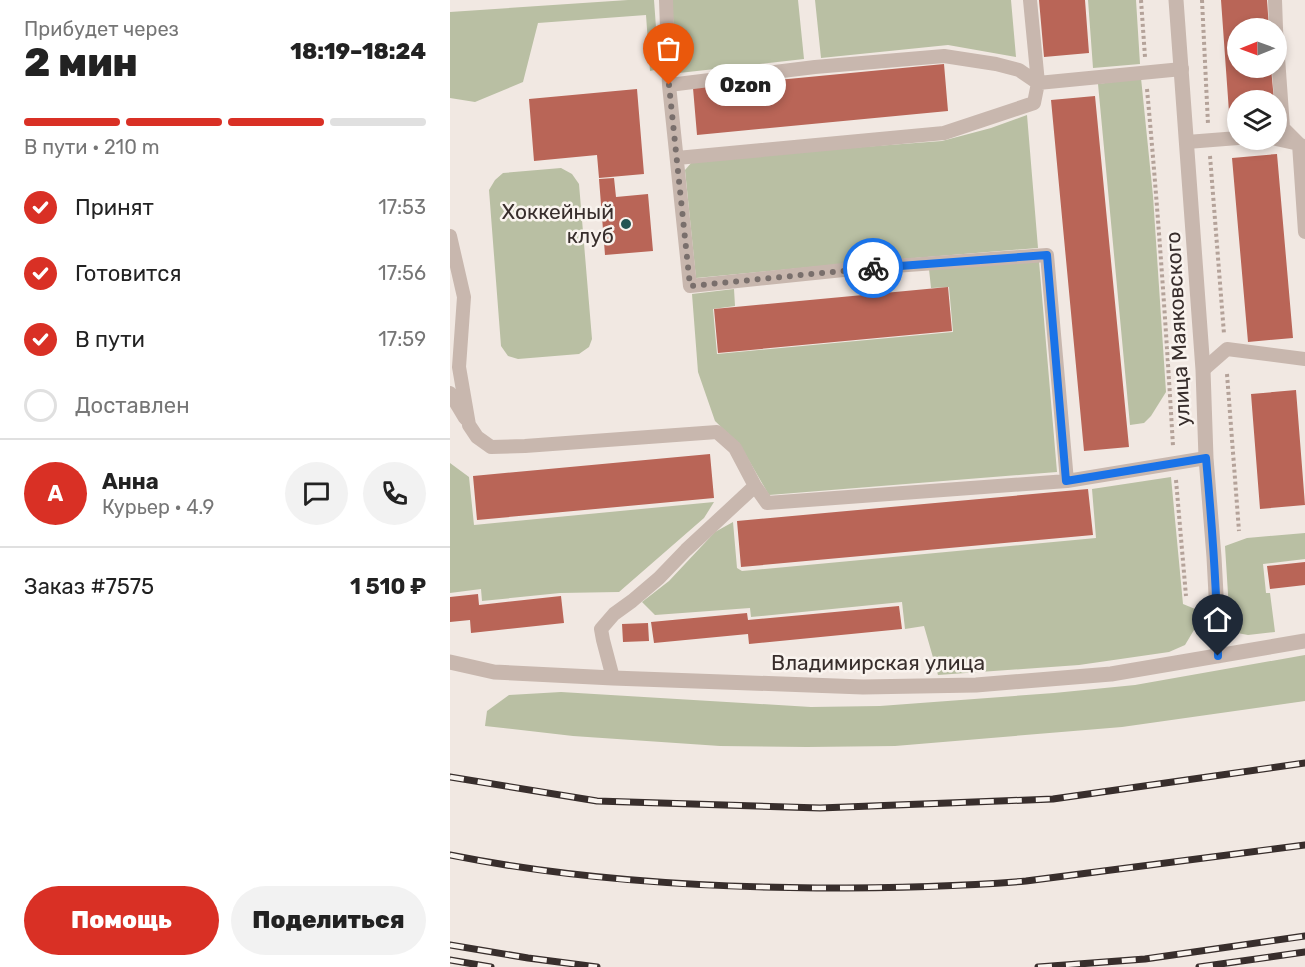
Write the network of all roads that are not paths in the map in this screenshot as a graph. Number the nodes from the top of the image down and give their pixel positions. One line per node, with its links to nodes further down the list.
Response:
1 (666, 0): 9 (lane)
2 (1030, 0): 8 (lane)
3 (1176, 0): 6 (street, улица Маяковского)
4 (1275, 0): 5 (lane)
5 (1276, 18)
6 (1182, 69): 8 (lane); 12 (street, улица Маяковского)
7 (1279, 78): 13 (lane)
8 (1038, 83): 9 (lane); 14 (lane)
9 (669, 85): 14 (lane)
10 (1227, 139): 12 (lane)
11 (1287, 141): 13 (lane)
12 (1187, 142): 18 (street, улица Маяковского)
13 (1302, 145): 15 (lane)
14 (676, 158): 22 (lane)
15 (1305, 232)
16 (450, 236): 20 (lane)
17 (1305, 358): 18 (lane)
18 (1203, 370): 21 (street, улица Маяковского)
19 (450, 393): 20 (lane)
20 (469, 425): 23 (lane)
21 (1206, 458): 22 (lane); 25 (street, улица Маяковского)
22 (1066, 481): 23 (lane)
23 (755, 486): 27 (lane)
24 (1305, 641): 25 (street, Владимирская улица)
25 (1218, 656): 27 (street, Владимирская улица)
26 (450, 662): 27 (street, Владимирская улица)
27 (614, 678)

